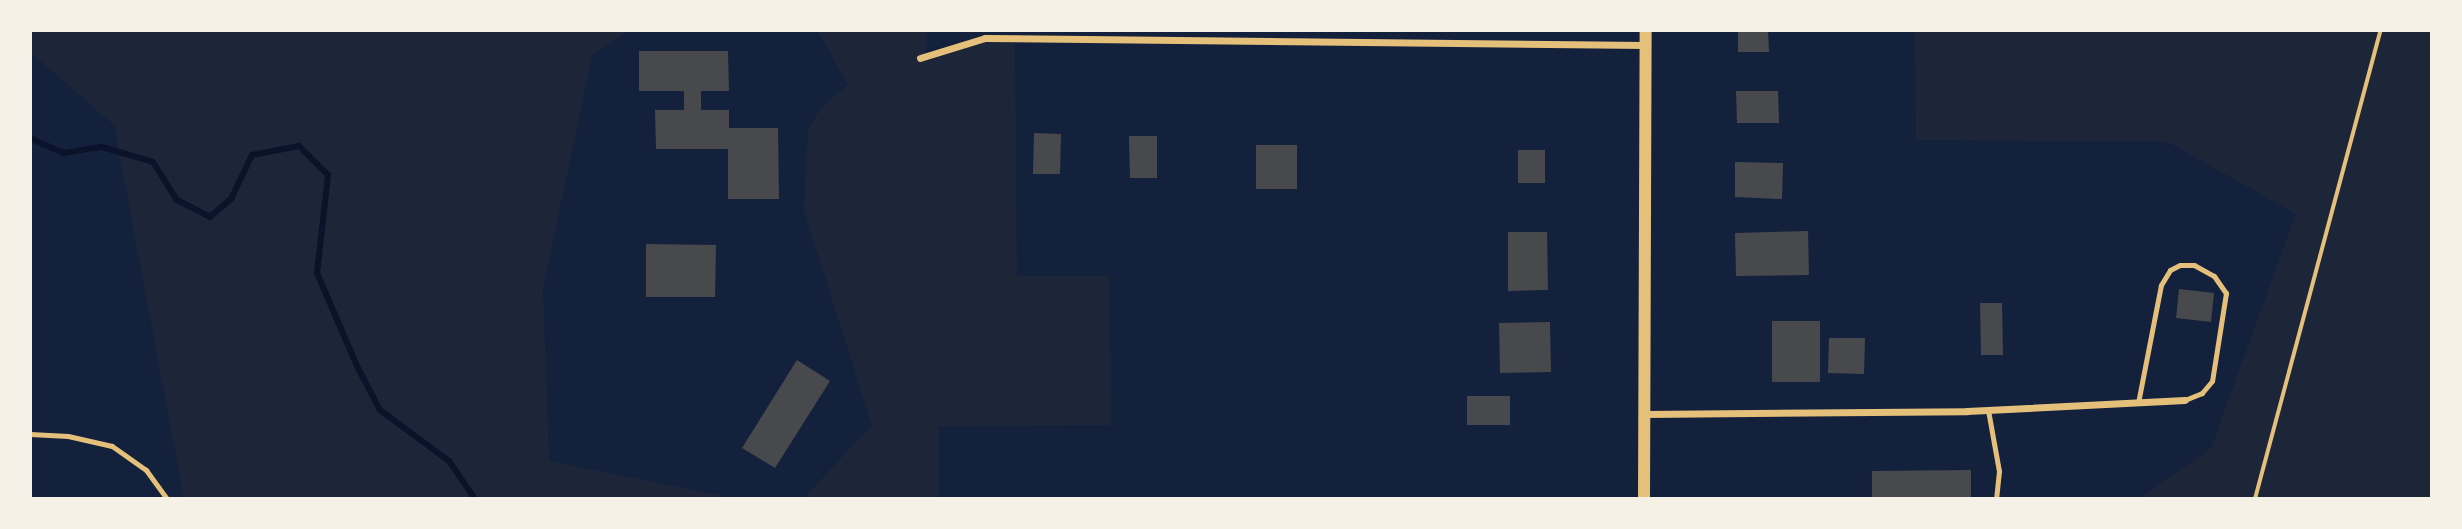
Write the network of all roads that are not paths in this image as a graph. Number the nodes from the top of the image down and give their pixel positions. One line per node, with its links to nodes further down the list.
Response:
1 (1646, 30): 2 (street)
2 (1646, 45): 3 (street); 7 (street)
3 (920, 58)
4 (2185, 400): 5 (street); 5 (lane)
5 (2138, 403): 6 (street)
6 (1988, 410): 7 (street); 11 (lane)
7 (1645, 414): 10 (street)
8 (30, 434): 9 (lane)
9 (167, 499)
10 (1644, 499)
11 (1996, 499)

